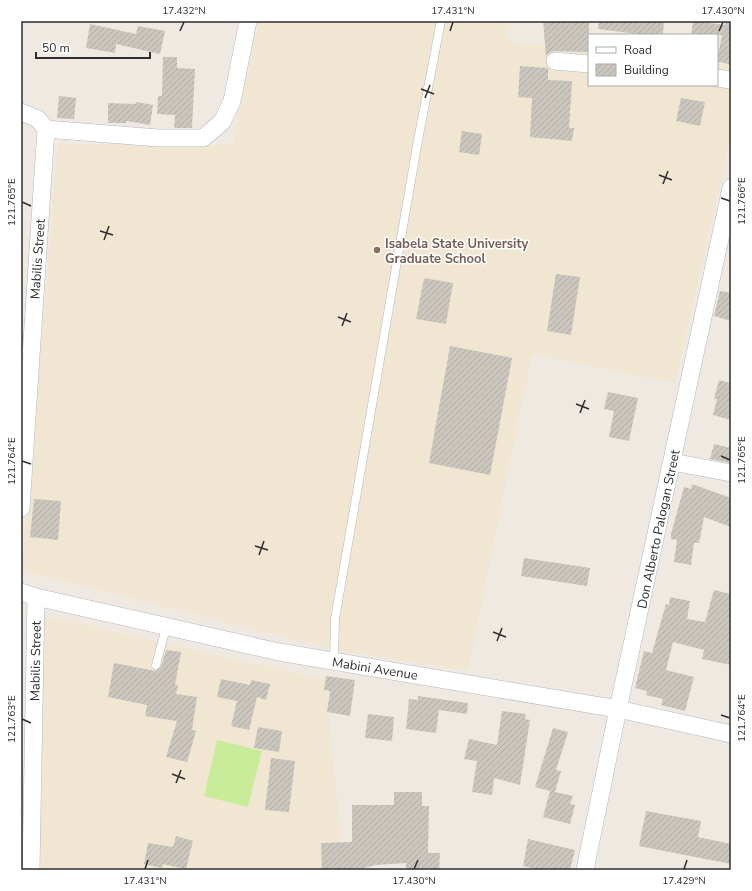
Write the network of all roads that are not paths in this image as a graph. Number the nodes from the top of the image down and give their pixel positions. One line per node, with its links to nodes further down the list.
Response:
1 (248, 21): 8 (street)
2 (441, 21): 16 (lane)
3 (555, 61): 4 (street)
4 (588, 64)
5 (718, 78): 6 (street)
6 (731, 80)
7 (21, 112): 8 (street)
8 (46, 129): 13 (street, Mabilis Street)
9 (731, 188): 10 (street, Don Alberto Palogan Street)
10 (729, 208): 11 (street, Don Alberto Palogan Street)
11 (672, 462): 12 (street); 18 (street, Don Alberto Palogan Street)
12 (731, 473)
13 (21, 508)
14 (28, 594): 15 (street, Mabini Avenue); 20 (street, Mabilis Street)
15 (166, 628): 16 (street, Mabini Avenue); 17 (lane)
16 (334, 661): 18 (street, Mabini Avenue)
17 (156, 665)
18 (618, 709): 19 (street, Mabini Avenue); 21 (street, Don Alberto Palogan Street)
19 (731, 734)
20 (31, 870)
21 (585, 870)

